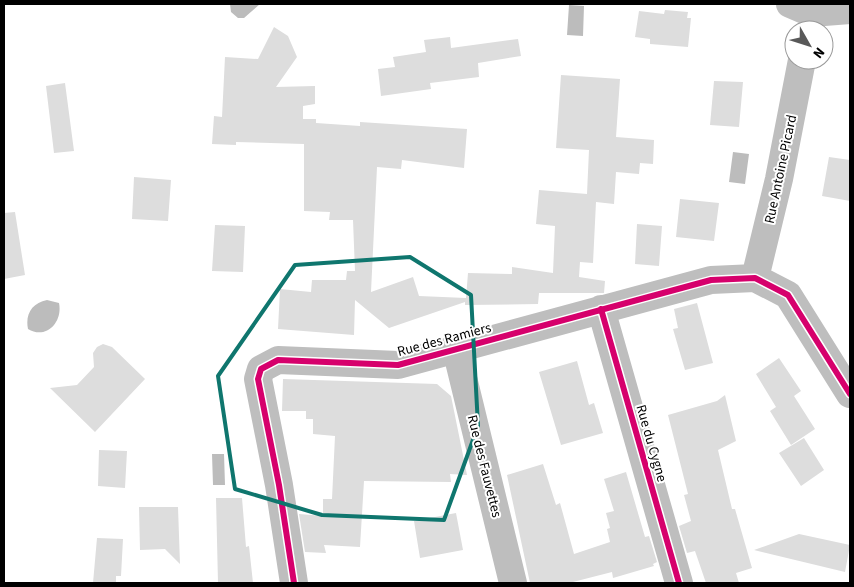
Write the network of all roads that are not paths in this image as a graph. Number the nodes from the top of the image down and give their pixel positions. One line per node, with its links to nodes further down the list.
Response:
1 (850, 10): 2 (street)
2 (803, 16)
3 (800, 70): 4 (street, Rue Antoine Picard)
4 (755, 278): 5 (street, Rue des Ramiers); 7 (street)
5 (601, 309): 6 (street, Rue des Ramiers); 10 (street, Rue du Cygne)
6 (456, 349): 8 (street, Rue des Ramiers); 9 (street, Rue des Fauvettes)
7 (850, 394)
8 (294, 583)
9 (513, 583)
10 (679, 583)

